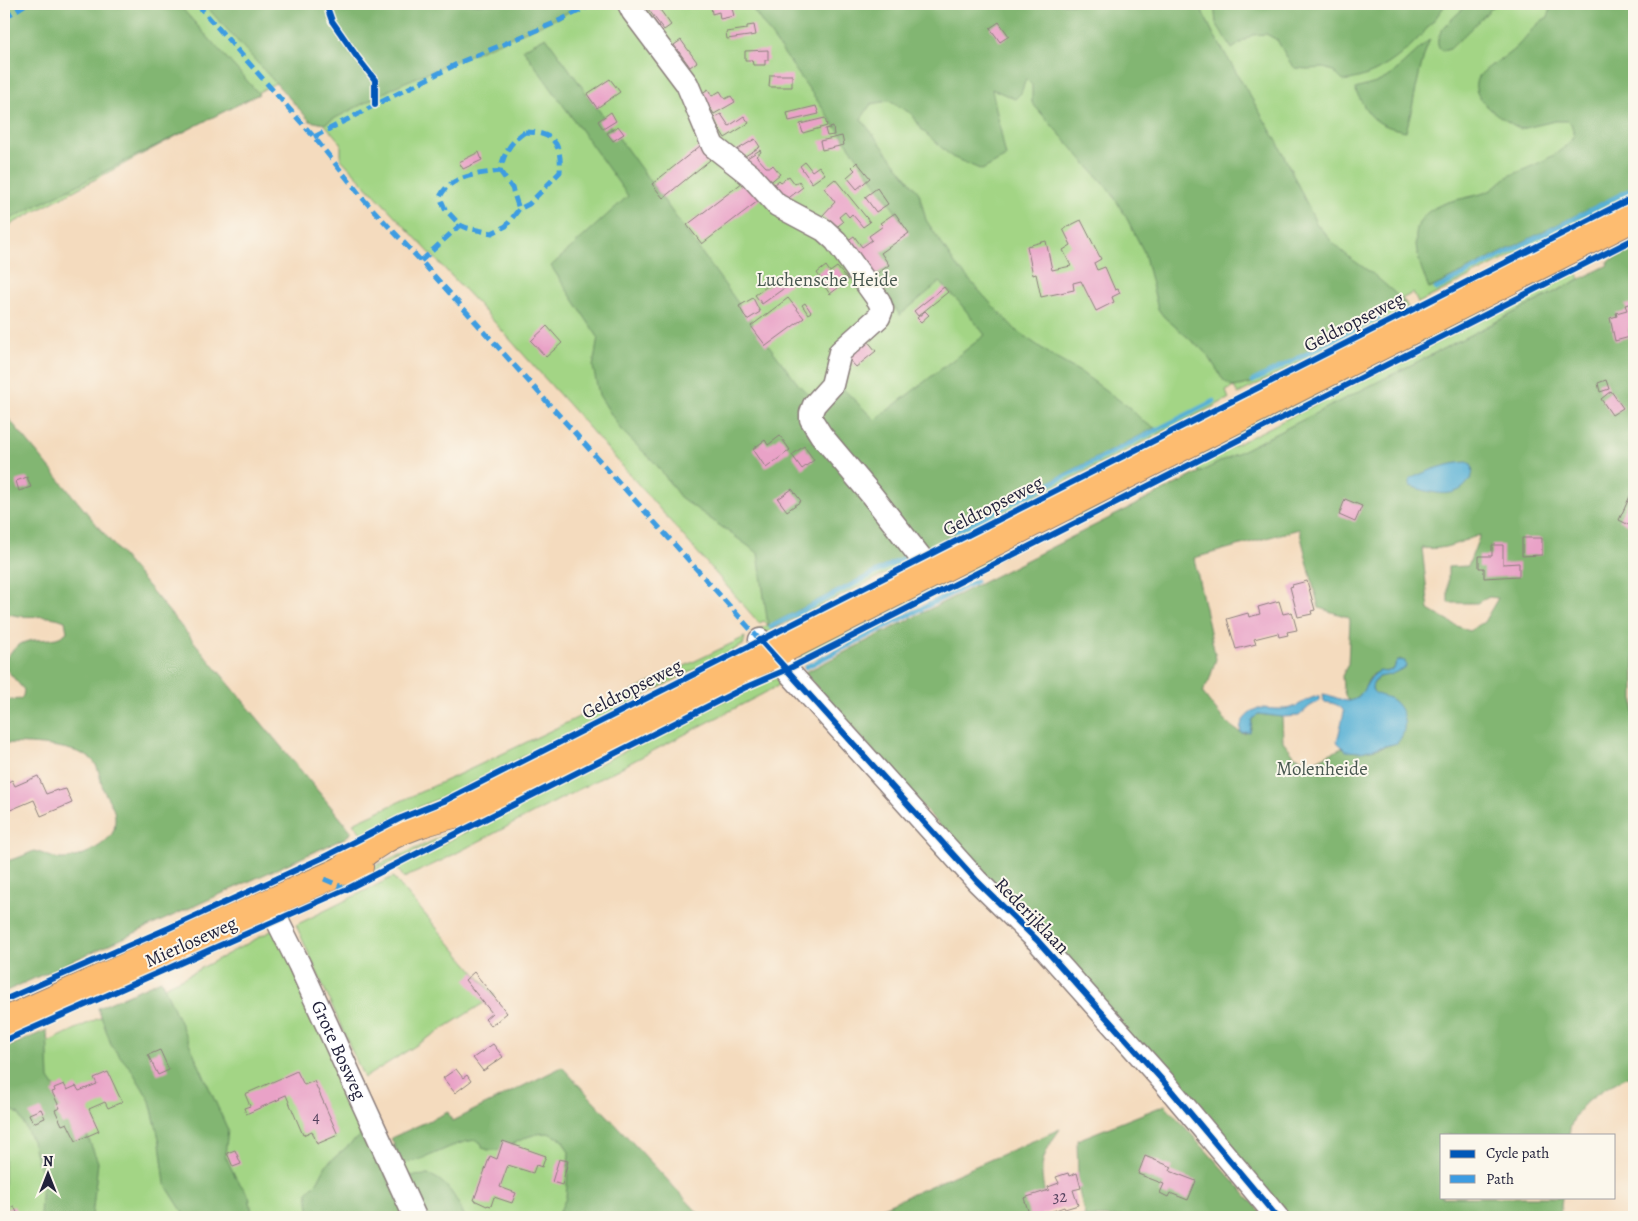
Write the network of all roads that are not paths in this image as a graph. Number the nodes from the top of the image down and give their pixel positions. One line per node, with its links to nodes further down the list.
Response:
1 (629, 4): 3 (street)
2 (1634, 217): 3 (main road, Geldropseweg)
3 (931, 575): 4 (main road, Geldropseweg)
4 (766, 648): 5 (main road, Geldropseweg); 9 (street, Rederijklaan)
5 (377, 853): 6 (main road, Mierloseweg)
6 (269, 904): 7 (main road, Mierloseweg); 8 (street, Grote Bosweg)
7 (4, 1022)
8 (415, 1217)
9 (1277, 1217)

